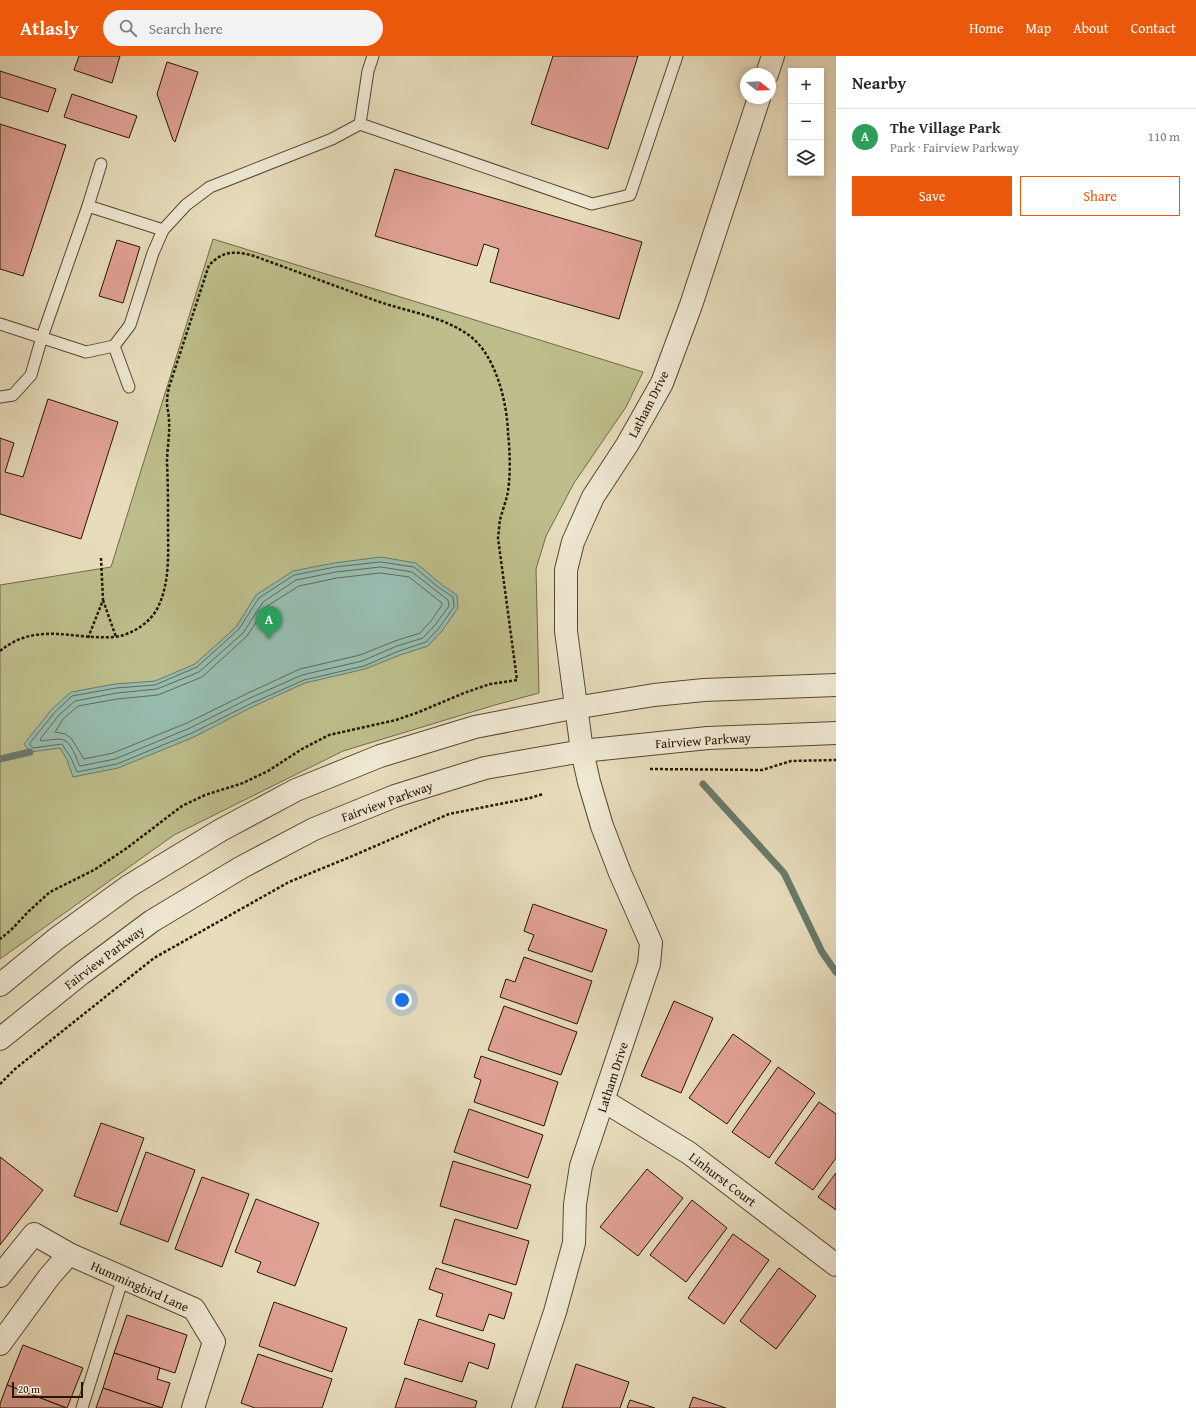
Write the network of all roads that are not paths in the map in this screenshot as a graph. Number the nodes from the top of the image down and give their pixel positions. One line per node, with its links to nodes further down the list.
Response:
1 (373, 56): 6 (lane)
2 (676, 56): 6 (lane)
3 (773, 56): 4 (street)
4 (769, 68)
5 (757, 104): 16 (street, Latham Drive)
6 (360, 124): 9 (lane)
7 (101, 164): 8 (lane)
8 (88, 206): 9 (lane); 11 (lane)
9 (163, 230): 12 (lane)
10 (0, 324): 11 (lane)
11 (42, 337): 12 (lane); 14 (lane)
12 (114, 346): 13 (lane)
13 (129, 387)
14 (0, 397)
15 (836, 685): 16 (street)
16 (576, 708): 18 (street, Latham Drive); 19 (street)
17 (836, 733): 18 (street, Fairview Parkway)
18 (582, 751): 20 (street, Fairview Parkway); 21 (street, Latham Drive)
19 (0, 985)
20 (0, 1039)
21 (604, 1101): 23 (street, Linhurst Court); 29 (street, Latham Drive)
22 (69, 1254): 24 (street, Hummingbird Lane); 25 (street, Hummingbird Lane); 26 (street)
23 (836, 1265)
24 (0, 1276)
25 (123, 1278): 27 (lane); 28 (street, Hummingbird Lane)
26 (0, 1344)
27 (82, 1408)
28 (193, 1408)
29 (523, 1408)

